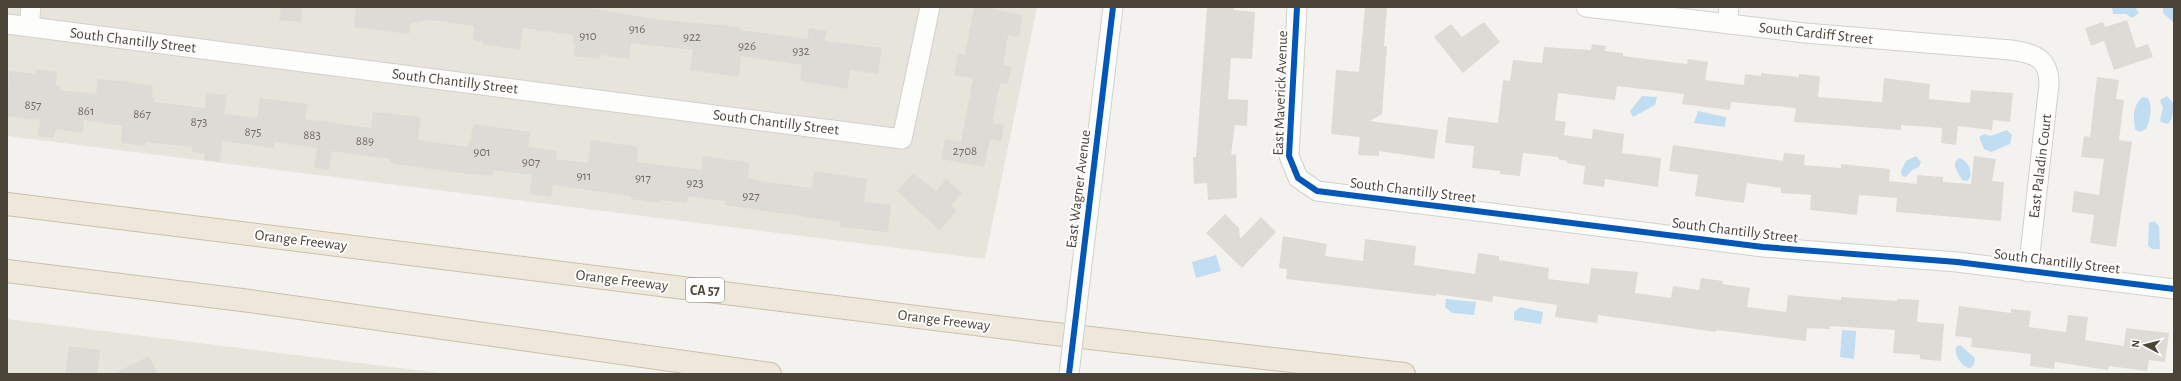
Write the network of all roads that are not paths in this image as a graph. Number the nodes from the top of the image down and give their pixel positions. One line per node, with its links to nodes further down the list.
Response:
1 (31, 7): 8 (street)
2 (930, 7): 8 (street, South Chantilly Street)
3 (1113, 7): 16 (street, East Wagner Avenue, bridge)
4 (1297, 7): 10 (street, East Maverick Avenue)
5 (1586, 7): 6 (street, South Cardiff Street)
6 (1728, 15): 9 (street, South Cardiff Street)
7 (7, 24): 8 (street, South Chantilly Street)
8 (29, 26)
9 (2044, 62): 13 (street, East Paladin Court)
10 (1298, 178): 13 (street, South Chantilly Street)
11 (7, 204): 17 (highway, Orange Freeway / CA 57)
12 (7, 271): 15 (highway)
13 (2028, 272): 14 (street, South Chantilly Street)
14 (2174, 289)
15 (770, 374)
16 (1069, 374)
17 (1404, 374)

